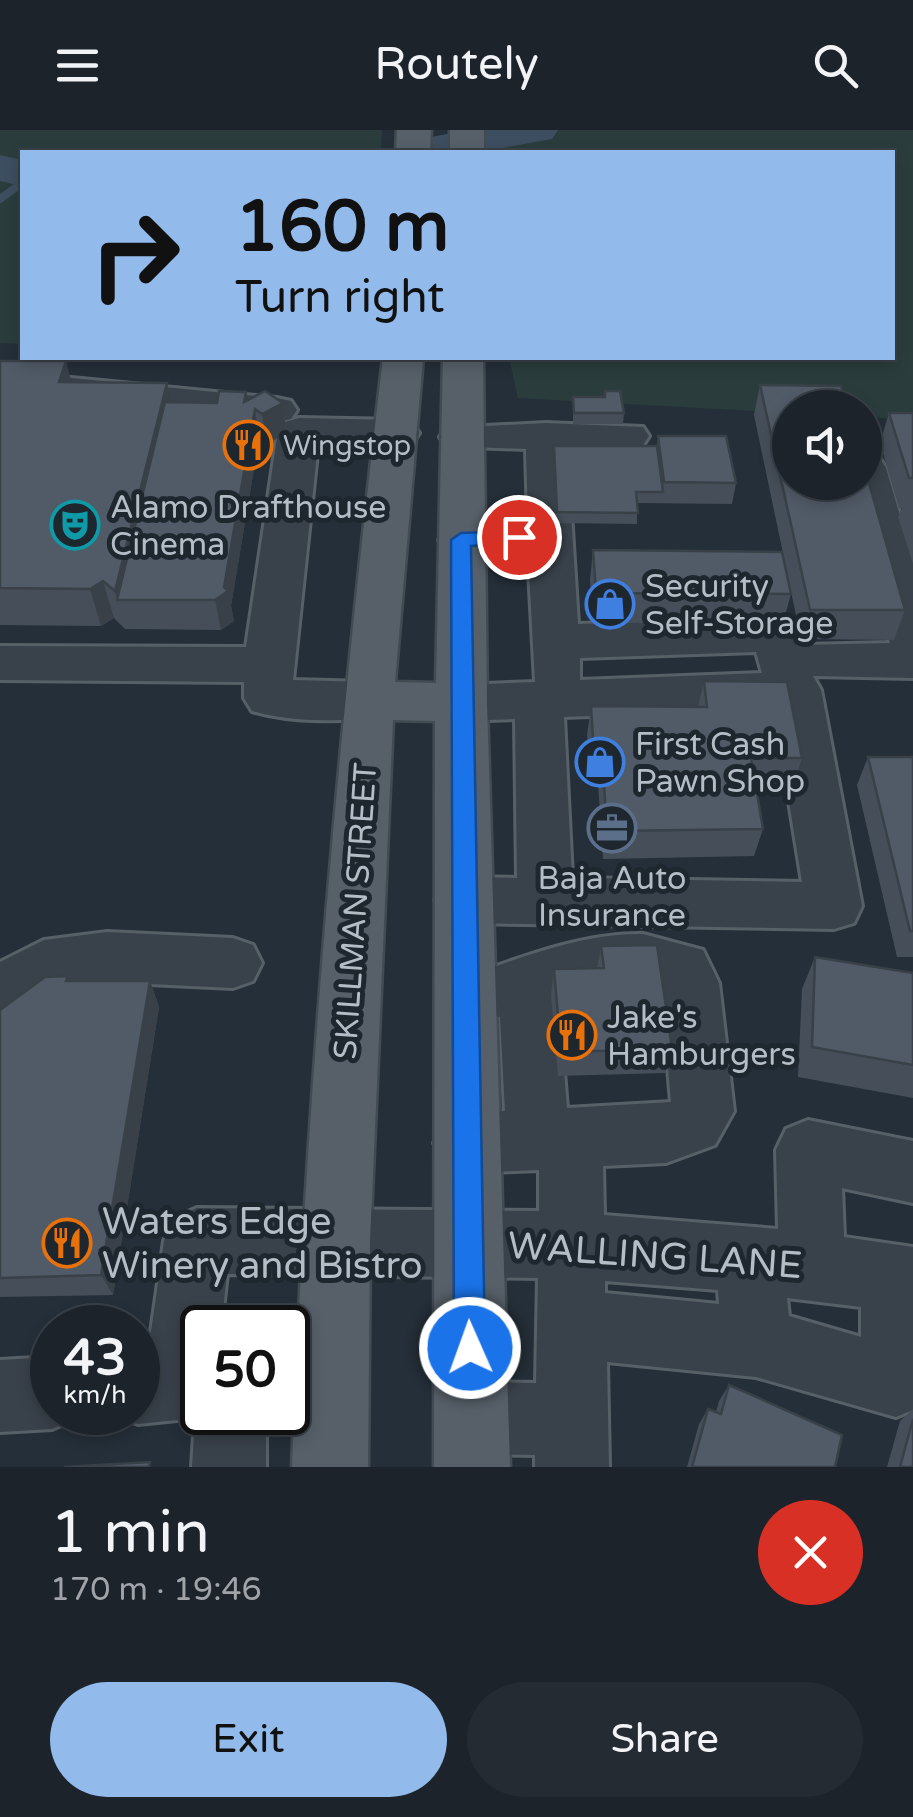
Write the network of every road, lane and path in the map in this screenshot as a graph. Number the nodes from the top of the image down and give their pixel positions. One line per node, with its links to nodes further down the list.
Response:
1 (402, 362): 5 (main road, SKILLMAN STREET)
2 (463, 363): 8 (main road)
3 (0, 383): 4 (street)
4 (298, 432): 5 (street); 16 (street)
5 (398, 434): 18 (main road, SKILLMAN STREET)
6 (546, 436): 7 (street); 8 (street); 10 (street)
7 (628, 436)
8 (461, 438): 11 (main road)
9 (874, 500): 13 (street)
10 (550, 536): 11 (street); 12 (street)
11 (461, 540): 20 (main road)
12 (556, 642): 17 (street); 19 (street)
13 (913, 642)
14 (913, 660): 17 (street)
15 (0, 662): 16 (street)
16 (268, 665): 18 (street)
17 (803, 675): 19 (street); 22 (street)
18 (368, 700): 20 (main road); 30 (main road, SKILLMAN STREET)
19 (549, 700): 20 (street); 22 (street)
20 (462, 703): 21 (main road)
21 (463, 900): 22 (street); 26 (main road)
22 (545, 901)
23 (233, 963): 25 (street)
24 (528, 985): 26 (street); 27 (street); 27 (street)
25 (0, 994)
26 (464, 999): 28 (main road)
27 (554, 1138): 28 (street); 32 (street)
28 (466, 1143): 31 (main road)
29 (913, 1172): 33 (street)
30 (336, 1241): 31 (street, WALLING LANE); 35 (street, WALLING LANE); 45 (main road, SKILLMAN STREET)
31 (467, 1242): 32 (street, WALLING LANE); 42 (main road)
32 (573, 1244): 33 (street, WALLING LANE); 36 (street)
33 (781, 1262): 34 (street, WALLING LANE); 37 (street)
34 (904, 1279): 38 (street)
35 (193, 1305)
36 (572, 1324): 37 (street); 43 (street)
37 (756, 1342): 38 (street)
38 (904, 1385)
39 (30, 1394): 40 (street)
40 (0, 1396)
41 (230, 1435): 44 (street)
42 (472, 1442): 43 (street)
43 (572, 1443)
44 (230, 1467)
45 (330, 1467)

